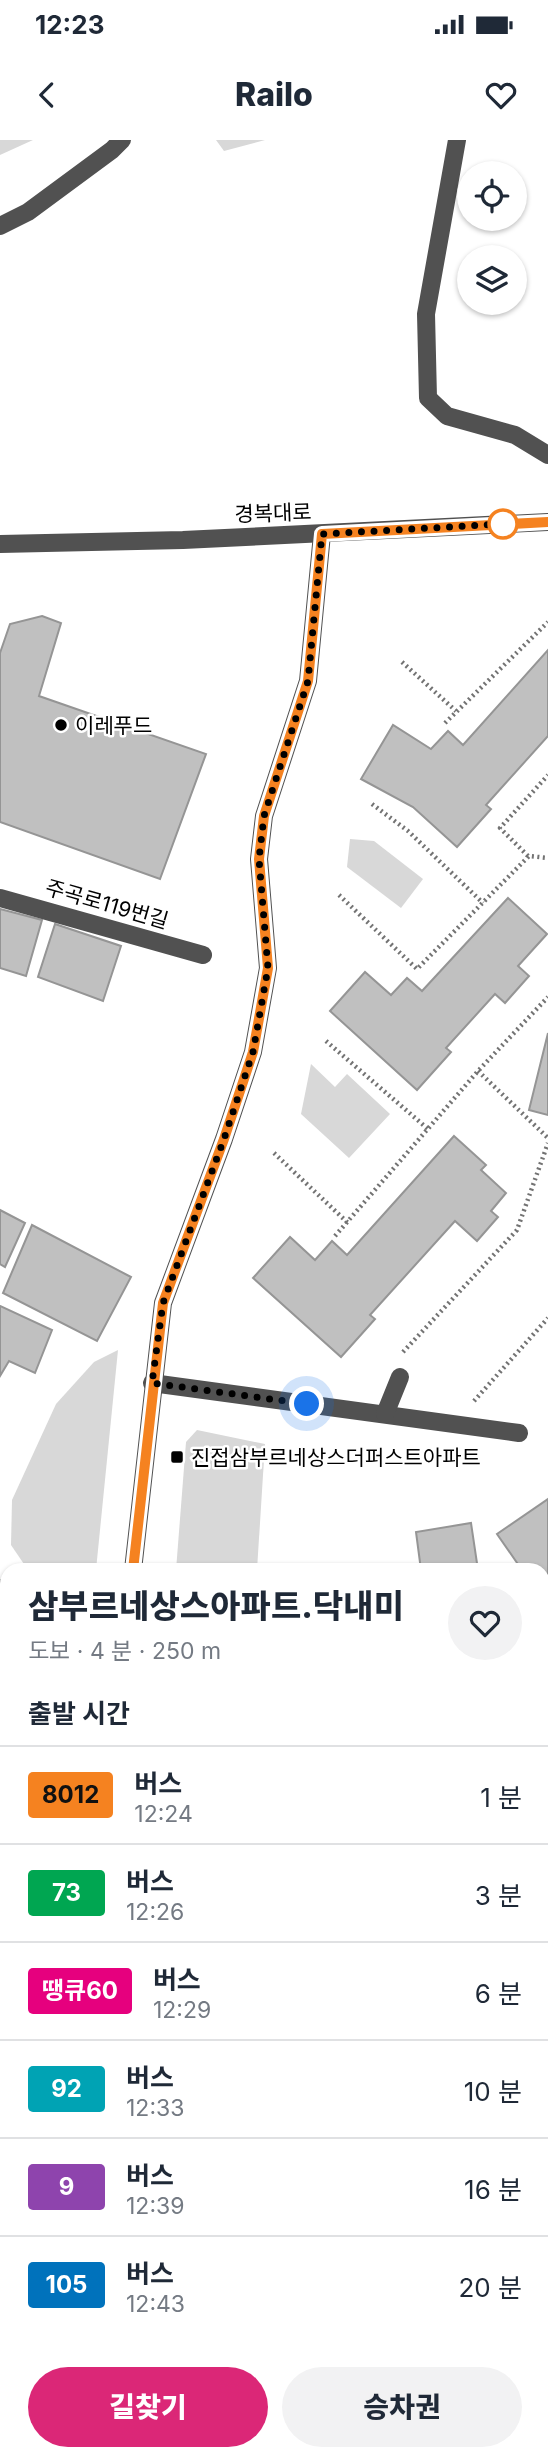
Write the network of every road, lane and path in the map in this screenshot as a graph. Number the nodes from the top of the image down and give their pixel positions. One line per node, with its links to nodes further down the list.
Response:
1 (122, 140): 3 (street)
2 (457, 140): 4 (street)
3 (0, 226)
4 (548, 455)
5 (548, 522): 6 (street, 경복대로)
6 (322, 534): 7 (street, 경복대로); 31 (street)
7 (0, 544)
8 (548, 622): 10 (path)
9 (402, 662): 10 (path)
10 (456, 711): 11 (path)
11 (445, 723)
12 (548, 775): 14 (path)
13 (372, 804): 18 (path)
14 (528, 856): 15 (path); 18 (path)
15 (548, 858)
16 (339, 895): 18 (path)
17 (0, 898): 19 (street, 주곡로119번길)
18 (484, 902)
19 (202, 955)
20 (548, 997): 22 (path)
21 (326, 1041): 23 (path)
22 (478, 1071): 23 (path); 24 (path)
23 (428, 1129): 26 (path)
24 (548, 1140): 29 (path)
25 (274, 1153): 26 (path)
26 (348, 1223): 27 (path)
27 (335, 1236)
28 (548, 1318): 33 (path)
29 (403, 1352)
30 (400, 1377): 32 (street)
31 (152, 1383): 32 (street); 35 (street)
32 (385, 1414): 33 (street)
33 (455, 1423): 34 (street)
34 (519, 1433)
35 (134, 1563)

